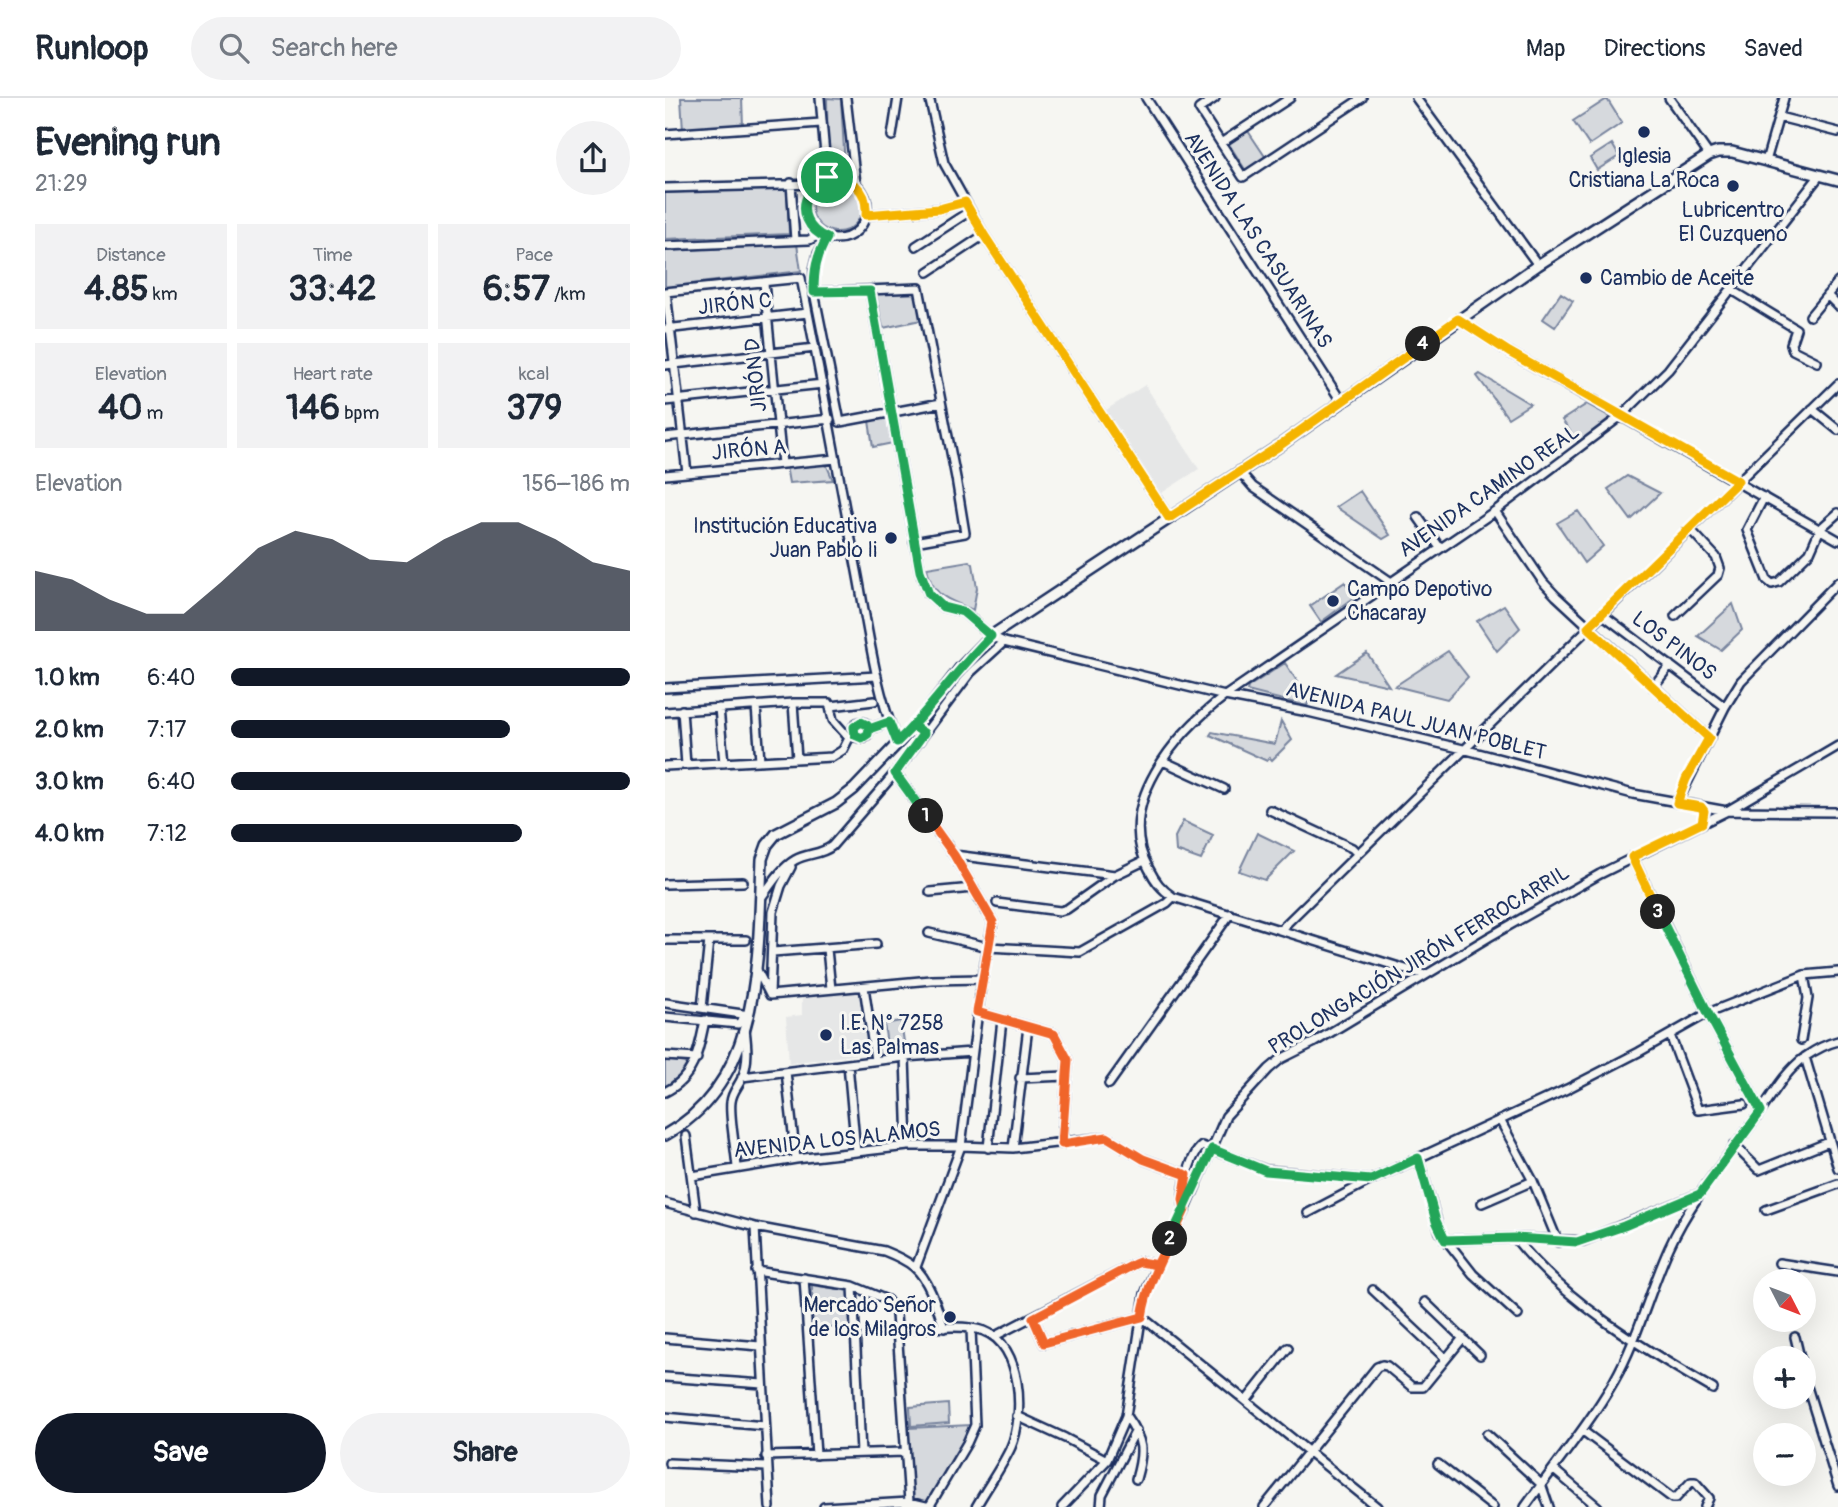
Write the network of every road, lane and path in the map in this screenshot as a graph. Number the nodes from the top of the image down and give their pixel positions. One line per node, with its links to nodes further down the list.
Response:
1 (820, 98): 13 (street)
2 (846, 98): 25 (street)
3 (898, 98): 16 (street)
4 (1147, 98): 62 (street, AVENIDA LAS CASUARINAS)
5 (1216, 98): 17 (street)
6 (1290, 98): 17 (street)
7 (1416, 98): 37 (street)
8 (1669, 98): 18 (street)
9 (1784, 98): 12 (street)
10 (1362, 99): 17 (street)
11 (930, 101): 27 (street)
12 (1779, 117): 14 (street); 19 (street)
13 (821, 123): 15 (street); 21 (street)
14 (1838, 132)
15 (665, 134)
16 (892, 136)
17 (1221, 143)
18 (1709, 155): 19 (main road); 37 (main road)
19 (1766, 161): 20 (main road)
20 (1820, 174): 22 (main road); 41 (street, AVENIDA CAMINO REAL)
21 (827, 177): 24 (street); 25 (street)
22 (1838, 180)
23 (791, 183): 24 (street); 26 (street); 32 (street)
24 (816, 184): 31 (street)
25 (856, 184): 29 (street)
26 (665, 188)
27 (965, 202): 28 (street); 29 (street)
28 (970, 211): 30 (street); 35 (street)
29 (866, 215): 31 (street)
30 (984, 235): 38 (street); 82 (street)
31 (823, 237): 33 (street); 36 (street)
32 (795, 240): 33 (street); 34 (street)
33 (809, 240): 36 (street)
34 (665, 246)
35 (916, 246)
36 (818, 254): 44 (street)
37 (1538, 265): 50 (main road)
38 (928, 272)
39 (764, 283): 43 (street); 47 (street); 49 (street, JIRÓN D)
40 (1837, 284): 45 (street)
41 (1732, 290): 54 (street); 66 (street, AVENIDA CAMINO REAL)
42 (870, 291): 44 (street); 63 (street); 65 (street, AVENIDA PAUL JUAN POBLET)
43 (666, 292): 51 (street)
44 (814, 292): 65 (street)
45 (1827, 295): 46 (street); 48 (street)
46 (1838, 306)
47 (808, 313): 49 (street, JIRÓN C); 52 (street)
48 (1810, 316)
49 (767, 318): 51 (street, JIRÓN C); 53 (street, JIRÓN D)
50 (1458, 319): 62 (main road); 66 (street)
51 (668, 329): 55 (street)
52 (815, 348): 53 (street); 57 (street)
53 (771, 353): 55 (street); 59 (street, JIRÓN D)
54 (1817, 362)
55 (674, 364): 56 (street); 60 (street)
56 (665, 365)
57 (823, 384): 59 (street); 67 (street)
58 (1838, 384): 64 (street)
59 (775, 389): 60 (street); 68 (street, JIRÓN D)
60 (679, 400): 61 (street); 70 (street)
61 (665, 401)
62 (1341, 401): 74 (main road)
63 (941, 403): 65 (street); 86 (street)
64 (1812, 409): 69 (street); 77 (street)
65 (891, 414): 86 (street, AVENIDA PAUL JUAN POBLET)
66 (1621, 416): 77 (street); 79 (street, AVENIDA CAMINO REAL)
67 (830, 419): 68 (street); 72 (street)
68 (778, 425): 70 (street); 73 (street, JIRÓN D)
69 (1838, 430)
70 (683, 435): 71 (street); 75 (street)
71 (665, 437)
72 (836, 459): 73 (street, JIRÓN A); 96 (street)
73 (782, 464): 75 (street, JIRÓN A)
74 (1240, 472): 82 (main road); 88 (street)
75 (687, 473): 76 (street, JIRÓN A)
76 (665, 475)
77 (1738, 481): 78 (street); 83 (street)
78 (1764, 497): 84 (street); 84 (street)
79 (1495, 511): 87 (street, AVENIDA CAMINO REAL); 92 (street)
80 (1838, 513): 84 (street)
81 (1418, 517): 87 (street)
82 (1169, 518): 93 (main road)
83 (1690, 529): 90 (street); 91 (street)
84 (1820, 529): 85 (street)
85 (1838, 540)
86 (914, 542): 93 (street, AVENIDA PAUL JUAN POBLET)
87 (1440, 548): 88 (street, AVENIDA CAMINO REAL)
88 (1391, 582): 99 (street, AVENIDA CAMINO REAL)
89 (1838, 582): 104 (street)
90 (1602, 614): 92 (street); 95 (street, LOS PINOS)
91 (1675, 617)
92 (1588, 627): 97 (street); 115 (street)
93 (991, 636): 94 (street, AVENIDA PAUL JUAN POBLET); 109 (main road)
94 (1004, 642): 99 (street, AVENIDA PAUL JUAN POBLET); 110 (street)
95 (1670, 666): 97 (street); 104 (street, LOS PINOS)
96 (877, 676): 98 (street); 108 (street)
97 (1653, 687): 112 (street)
98 (665, 688)
99 (1225, 696): 115 (street, AVENIDA PAUL JUAN POBLET); 118 (street, AVENIDA CAMINO REAL)
100 (874, 701): 103 (street)
101 (793, 704): 102 (street); 103 (street); 116 (street)
102 (756, 706): 105 (street); 117 (street)
103 (831, 706): 111 (street)
104 (1725, 707): 112 (street)
105 (719, 708): 106 (street); 119 (street)
106 (682, 710): 107 (street); 120 (street)
107 (665, 712)
108 (889, 722): 111 (street); 113 (street)
109 (913, 726): 110 (street); 113 (main road)
110 (924, 733): 122 (street)
111 (851, 735): 116 (street)
112 (1709, 738): 124 (street)
113 (897, 742): 141 (main road)
114 (1838, 746): 127 (street, PROLONGACIÓN JIRÓN FERROCARRIL)
115 (1463, 749): 124 (street, AVENIDA PAUL JUAN POBLET); 130 (street)
116 (797, 759): 117 (street)
117 (760, 761): 119 (street)
118 (1163, 761): 123 (street); 134 (street, AVENIDA CAMINO REAL)
119 (724, 763): 120 (street)
120 (686, 765): 121 (street)
121 (665, 766)
122 (895, 773): 131 (street); 133 (street)
123 (1224, 789)
124 (1677, 803): 125 (street, AVENIDA PAUL JUAN POBLET)
125 (1701, 807): 127 (street, AVENIDA PAUL JUAN POBLET); 129 (street)
126 (1270, 810): 130 (street)
127 (1727, 811): 128 (street, AVENIDA PAUL JUAN POBLET); 129 (street, PROLONGACIÓN JIRÓN FERROCARRIL)
128 (1838, 813)
129 (1702, 823): 132 (street, PROLONGACIÓN JIRÓN FERROCARRIL)
130 (1357, 853): 145 (street)
131 (954, 855): 135 (street); 138 (street)
132 (1632, 857): 157 (street, PROLONGACIÓN JIRÓN FERROCARRIL); 166 (street)
133 (795, 860): 141 (street); 146 (street)
134 (1144, 860): 135 (street); 140 (street, AVENIDA CAMINO REAL)
135 (1115, 875): 142 (street)
136 (743, 882): 137 (street)
137 (665, 884)
138 (973, 888): 139 (street); 152 (street)
139 (930, 892)
140 (1173, 897): 144 (street); 152 (street)
141 (760, 899): 143 (main road)
142 (997, 903)
143 (760, 912): 146 (street); 155 (main road)
144 (1230, 914): 145 (street); 187 (street)
145 (1280, 930): 157 (street)
146 (773, 931): 154 (street)
147 (929, 933): 152 (street)
148 (665, 940): 149 (street)
149 (709, 940): 150 (street); 164 (street)
150 (746, 940)
151 (876, 944): 153 (street)
152 (988, 947): 159 (street)
153 (827, 949): 154 (street); 161 (street)
154 (773, 952): 162 (street)
155 (757, 970): 162 (street); 167 (main road)
156 (1838, 972): 158 (street)
157 (1425, 975): 201 (street, PROLONGACIÓN JIRÓN FERROCARRIL)
158 (1804, 975): 166 (street); 174 (street)
159 (982, 979): 160 (street); 165 (street)
160 (864, 987): 161 (street); 181 (street)
161 (831, 989): 162 (street)
162 (771, 995)
163 (666, 1003): 164 (street)
164 (702, 1008): 167 (street)
165 (977, 1012): 170 (street); 176 (street)
166 (1708, 1013): 173 (street); 190 (street)
167 (748, 1015): 169 (street); 172 (main road)
168 (665, 1017): 169 (street)
169 (705, 1020): 180 (street)
170 (1002, 1020): 171 (street); 199 (street)
171 (1028, 1027): 184 (street); 186 (street)
172 (745, 1029): 185 (street); 192 (main road)
173 (1669, 1035): 189 (street); 191 (street)
174 (1801, 1040)
175 (1838, 1041): 179 (street)
176 (972, 1052): 178 (street); 198 (street)
177 (665, 1056): 180 (street)
178 (905, 1057): 181 (street); 197 (street)
179 (1805, 1057): 190 (street); 194 (street)
180 (697, 1058): 188 (street)
181 (875, 1060): 182 (street)
182 (848, 1064): 183 (street); 202 (street)
183 (786, 1072): 185 (street); 204 (street)
184 (1066, 1076): 186 (street); 195 (street)
185 (743, 1077): 205 (street)
186 (1020, 1078): 200 (street)
187 (1109, 1084)
188 (665, 1092)
189 (1744, 1104)
190 (1761, 1111): 196 (street)
191 (1500, 1120): 203 (street); 210 (street)
192 (665, 1135)
193 (687, 1136): 208 (street)
194 (1829, 1143): 196 (street); 206 (street)
195 (1062, 1144): 200 (street, AVENIDA LOS ALAMOS); 207 (street, AVENIDA LOS ALAMOS)
196 (1734, 1145): 212 (street)
197 (908, 1146): 198 (street, AVENIDA LOS ALAMOS); 202 (street, AVENIDA LOS ALAMOS)
198 (961, 1146): 199 (street, AVENIDA LOS ALAMOS); 225 (street)
199 (988, 1148): 200 (street, AVENIDA LOS ALAMOS)
200 (1013, 1148)
201 (1212, 1149): 207 (street); 209 (street); 215 (street, PROLONGACIÓN JIRÓN FERROCARRIL)
202 (856, 1152): 204 (street, AVENIDA LOS ALAMOS)
203 (1418, 1158): 209 (street); 221 (street)
204 (796, 1159): 205 (street, AVENIDA LOS ALAMOS)
205 (737, 1168): 208 (street, AVENIDA LOS ALAMOS)
206 (1838, 1168)
207 (1187, 1175): 215 (street)
208 (692, 1176): 217 (street)
209 (1371, 1180): 218 (street)
210 (1532, 1181): 214 (street); 222 (street)
211 (1838, 1184): 216 (street)
212 (1700, 1194): 222 (street); 242 (street)
213 (665, 1203): 217 (street)
214 (1482, 1203)
215 (1185, 1210): 224 (street, PROLONGACIÓN JIRÓN FERROCARRIL)
216 (1766, 1210)
217 (696, 1212): 219 (street)
218 (1308, 1213)
219 (755, 1227): 225 (street); 226 (street)
220 (1515, 1238): 221 (street); 222 (street); 242 (street)
221 (1445, 1240): 232 (street)
222 (1558, 1242)
223 (1779, 1263): 227 (street)
224 (1157, 1265): 233 (street, PROLONGACIÓN JIRÓN FERROCARRIL); 234 (street)
225 (916, 1267): 235 (street)
226 (756, 1271): 228 (street); 243 (street)
227 (1838, 1272)
228 (804, 1278): 229 (street); 263 (street)
229 (853, 1286): 237 (street); 262 (street)
230 (1373, 1290): 247 (street)
231 (1425, 1301): 241 (street)
232 (1518, 1315)
233 (1142, 1317): 234 (street); 251 (street); 254 (street, PROLONGACIÓN JIRÓN FERROCARRIL)
234 (1033, 1318): 238 (street)
235 (944, 1328): 236 (street); 237 (street)
236 (971, 1329): 238 (street); 276 (street)
237 (898, 1330): 260 (street)
238 (995, 1336): 253 (street)
239 (1795, 1337): 244 (street)
240 (665, 1338): 243 (street)
241 (1463, 1338): 246 (street); 247 (street)
242 (1632, 1342): 250 (street); 258 (street)
243 (760, 1346): 249 (street)
244 (1797, 1346)
245 (1288, 1348): 251 (street)
246 (1480, 1355)
247 (1445, 1358): 261 (street)
248 (665, 1377): 249 (street)
249 (763, 1384): 256 (street)
250 (1713, 1389)
251 (1246, 1401): 261 (street)
252 (1814, 1409): 272 (street)
253 (1017, 1416): 265 (street); 277 (street)
254 (1126, 1416): 257 (street); 265 (street, PROLONGACIÓN JIRÓN FERROCARRIL)
255 (665, 1417): 256 (street)
256 (765, 1426): 264 (street)
257 (1136, 1430): 270 (street); 279 (street)
258 (1583, 1431): 269 (street); 286 (street)
259 (1487, 1434): 271 (street)
260 (905, 1452): 262 (street); 273 (street)
261 (1307, 1452): 280 (street); 281 (street)
262 (861, 1453): 263 (street)
263 (817, 1455): 264 (street)
264 (766, 1456): 268 (street)
265 (1107, 1460): 278 (street, PROLONGACIÓN JIRÓN FERROCARRIL)
266 (669, 1463): 268 (street)
267 (1438, 1464): 282 (street)
268 (766, 1467): 274 (street)
269 (1553, 1469): 271 (street); 285 (street)
270 (1136, 1479)
271 (1541, 1484): 283 (street); 284 (street)
272 (1838, 1486)
273 (908, 1504): 275 (street); 276 (street)
274 (770, 1507)
275 (824, 1507)
276 (930, 1507)
277 (976, 1507)
278 (1062, 1507)
279 (1101, 1507)
280 (1264, 1507)
281 (1377, 1507)
282 (1493, 1507)
283 (1525, 1507)
284 (1549, 1507)
285 (1598, 1507)
286 (1705, 1507)

